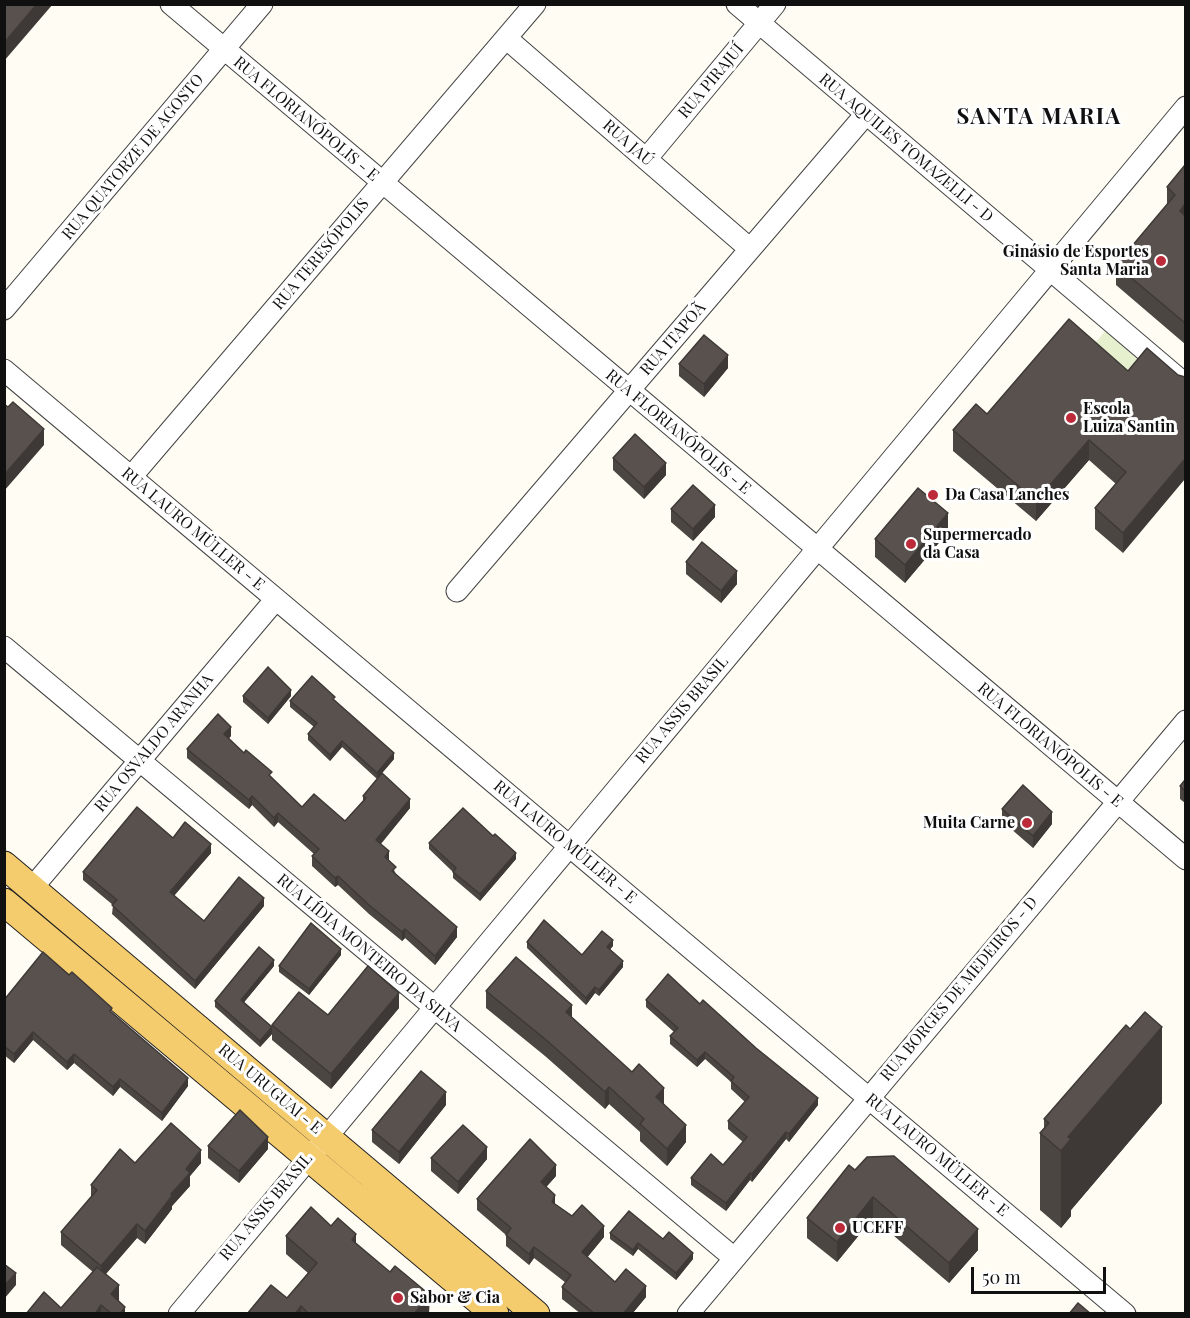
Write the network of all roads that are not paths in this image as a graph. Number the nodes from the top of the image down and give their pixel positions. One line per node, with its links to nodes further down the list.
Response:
1 (171, 4): 8 (street, RUA FLORIANÓPOLIS - E)
2 (262, 4): 8 (street, RUA QUATORZE DE AGOSTO)
3 (535, 4): 7 (street, RUA TERESÓPOLIS)
4 (737, 4): 6 (street, RUA AQUILES TOMAZELLI - D)
5 (775, 4): 6 (street, RUA PIRAJUÍ)
6 (759, 23): 10 (street, RUA AQUILES TOMAZELLI - D); 11 (street, RUA PIRAJUÍ)
7 (506, 38): 11 (street, RUA JAÚ); 12 (street, RUA TERESÓPOLIS)
8 (224, 49): 12 (street, RUA FLORIANÓPOLIS - E); 15 (street, RUA QUATORZE DE AGOSTO)
9 (1185, 107): 14 (street, RUA ASSIS BRASIL)
10 (866, 114): 13 (street, RUA ITAPOÃ); 14 (street, RUA AQUILES TOMAZELLI - D)
11 (647, 158): 13 (street, RUA JAÚ)
12 (382, 183): 18 (street, RUA FLORIANÓPOLIS - E); 19 (street, RUA TERESÓPOLIS)
13 (750, 249): 18 (street, RUA ITAPOÃ)
14 (1050, 270): 17 (street, RUA AQUILES TOMAZELLI - D); 20 (street, RUA ASSIS BRASIL)
15 (4, 309)
16 (4, 370): 19 (street, RUA LAURO MÜLLER - E)
17 (1185, 385)
18 (629, 390): 20 (street, RUA FLORIANÓPOLIS - E); 21 (street, RUA ITAPOÃ)
19 (131, 477): 22 (street, RUA LAURO MÜLLER - E)
20 (817, 548): 26 (street, RUA FLORIANÓPOLIS - E); 27 (street, RUA ASSIS BRASIL)
21 (457, 591)
22 (276, 599): 25 (street, RUA OSVALDO ARANHA); 27 (street, RUA LAURO MÜLLER - E)
23 (4, 647): 25 (street, RUA LÍDIA MONTEIRO DA SILVA)
24 (1185, 721): 26 (street, RUA BORGES DE MEDEIROS - D)
25 (140, 761): 30 (street, RUA OSVALDO ARANHA); 32 (street, RUA LÍDIA MONTEIRO DA SILVA)
26 (1118, 802): 28 (street, RUA FLORIANÓPOLIS - E); 33 (street, RUA BORGES DE MEDEIROS - D)
27 (568, 845): 32 (street, RUA ASSIS BRASIL); 33 (street, RUA LAURO MÜLLER - E)
28 (1185, 859)
29 (4, 865): 30 (main road, RUA URUGUAI - E)
30 (32, 888): 34 (main road, RUA URUGUAI - E)
31 (8, 911): 35 (main road, RUA URUGUAI - E)
32 (433, 1007): 34 (street, RUA ASSIS BRASIL); 36 (street, RUA LÍDIA MONTEIRO DA SILVA)
33 (868, 1097): 36 (street, RUA BORGES DE MEDEIROS - D); 41 (street, RUA LAURO MÜLLER - E)
34 (326, 1136): 35 (street, RUA ASSIS BRASIL); 39 (main road, RUA URUGUAI - E)
35 (308, 1156): 37 (street, RUA ASSIS BRASIL); 38 (main road, RUA URUGUAI - E)
36 (734, 1258): 40 (street, RUA BORGES DE MEDEIROS - D)
37 (179, 1314)
38 (495, 1314)
39 (536, 1314)
40 (688, 1314)
41 (1125, 1314)

